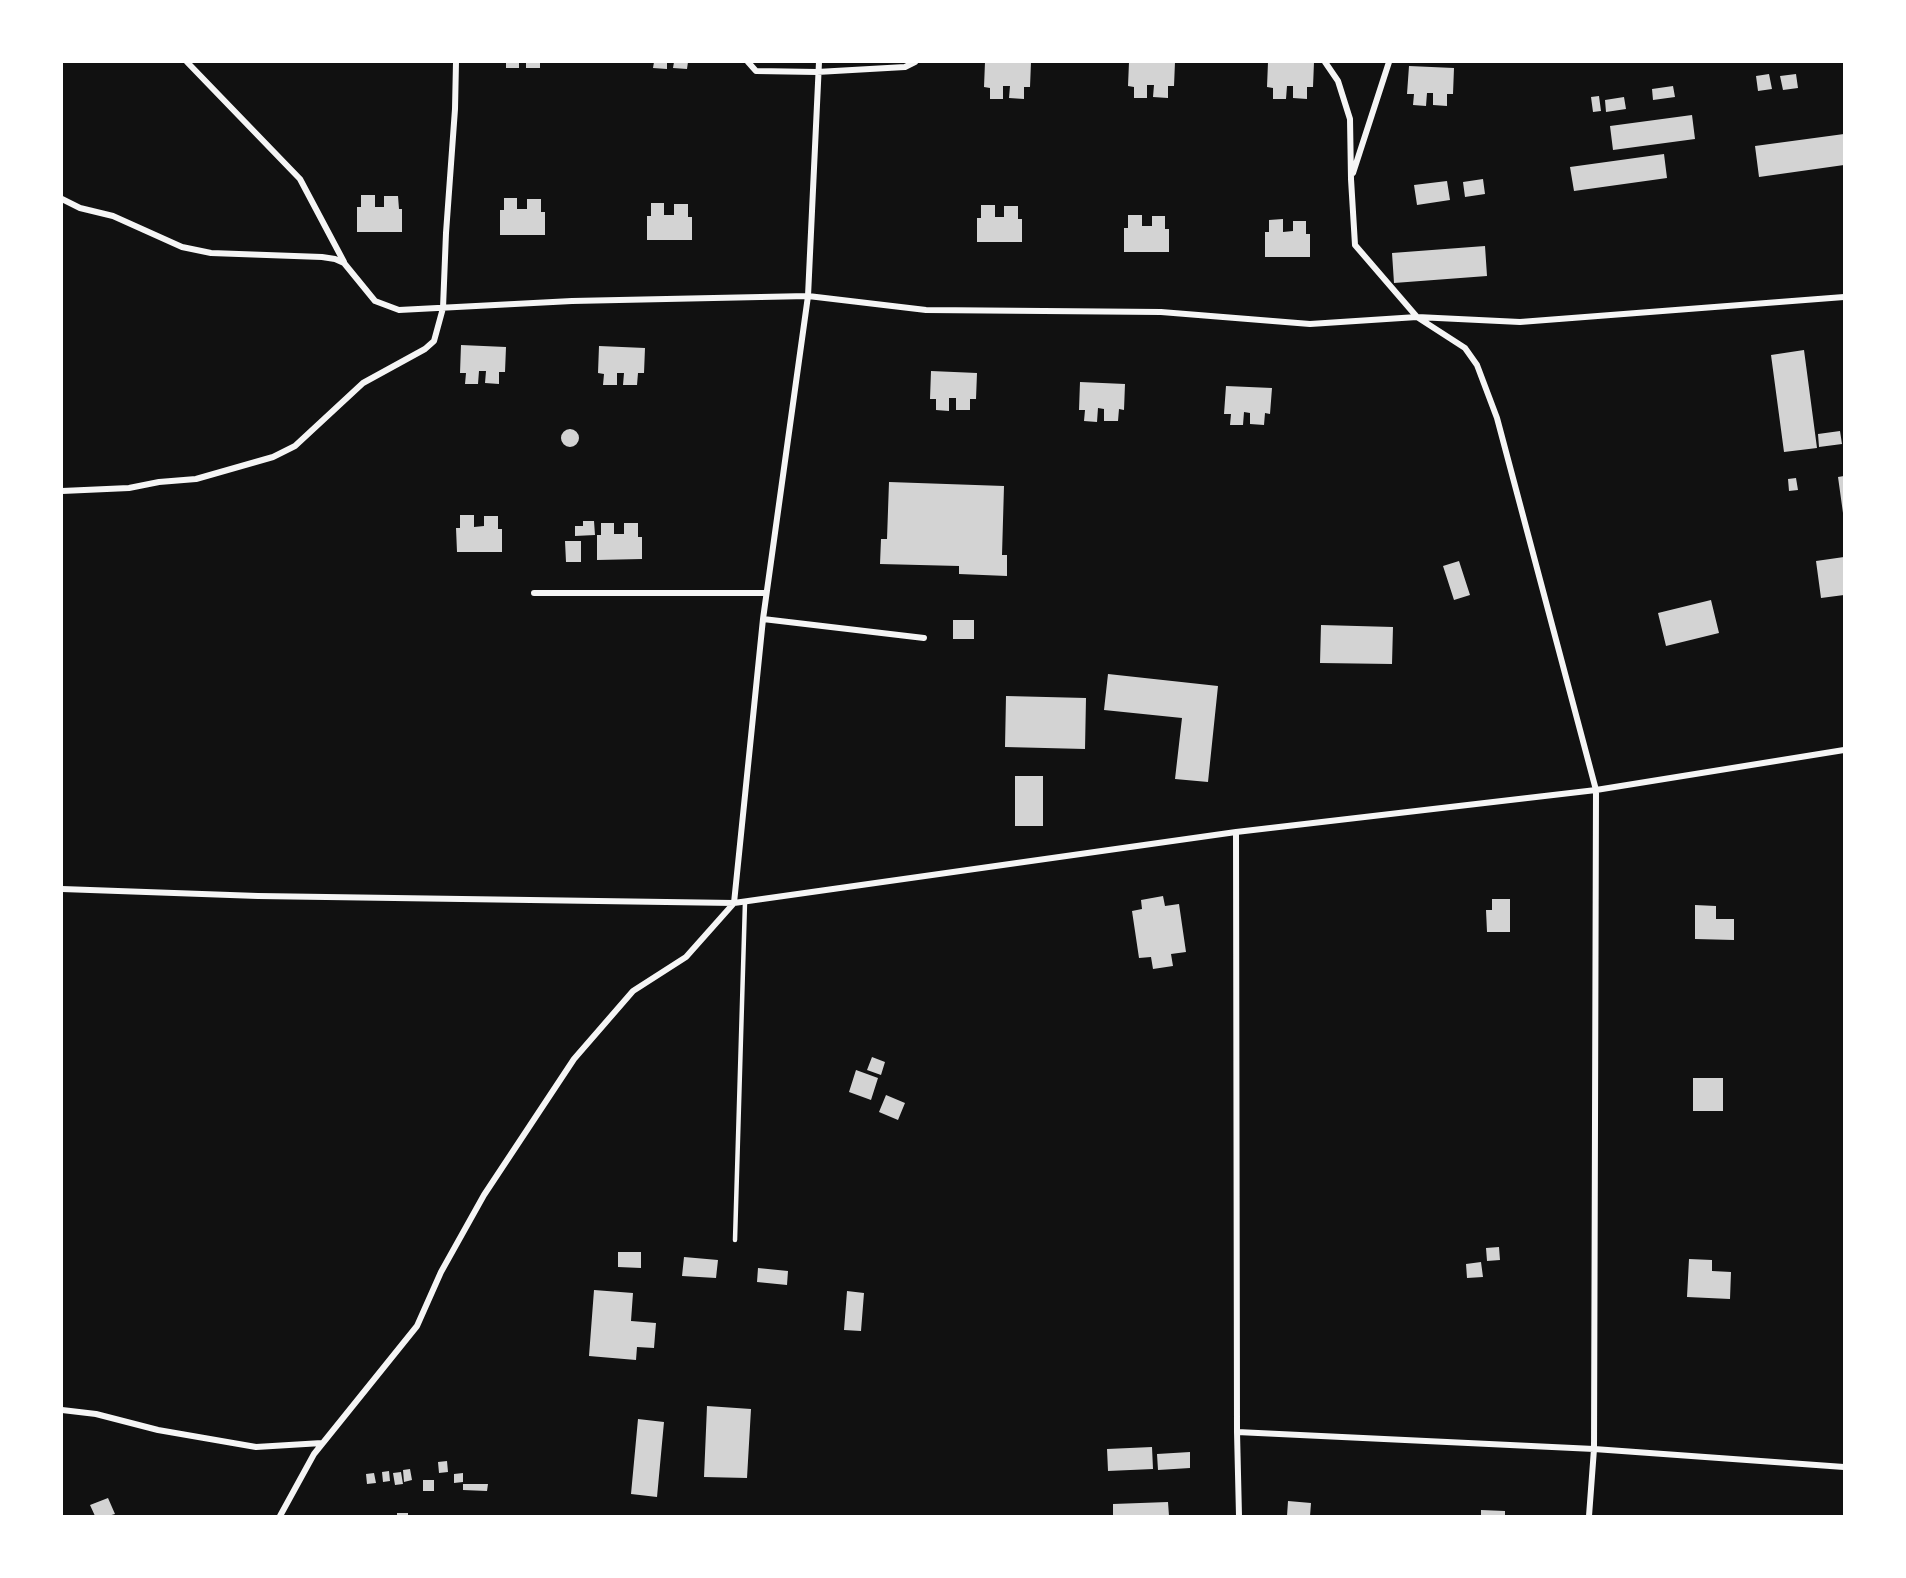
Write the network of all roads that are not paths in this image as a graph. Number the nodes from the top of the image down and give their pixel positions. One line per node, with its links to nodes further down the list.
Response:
1 (187, 62): 11 (street)
2 (456, 62): 14 (street)
3 (748, 62): 8 (street)
4 (819, 62): 8 (street)
5 (915, 62): 8 (street)
6 (1325, 62): 9 (street)
7 (1389, 62): 9 (street)
8 (817, 72): 12 (street)
9 (1351, 179): 15 (street)
10 (62, 199): 11 (street)
11 (344, 263): 14 (street)
12 (808, 296): 14 (street); 15 (street); 18 (street)
13 (1845, 297): 15 (street)
14 (444, 308): 16 (street)
15 (1417, 317): 22 (street)
16 (62, 491)
17 (534, 593): 18 (street)
18 (766, 593): 19 (street)
19 (763, 619): 20 (street); 26 (street)
20 (924, 638)
21 (1845, 750): 22 (street)
22 (1596, 790): 23 (street); 31 (street)
23 (1236, 832): 25 (street); 29 (street)
24 (62, 889): 26 (street)
25 (745, 902): 26 (street); 27 (lane)
26 (734, 903): 30 (street)
27 (735, 1240)
28 (62, 1410): 30 (street)
29 (1237, 1432): 31 (street); 34 (street)
30 (322, 1443): 33 (street)
31 (1594, 1449): 32 (street); 35 (street)
32 (1845, 1467)
33 (280, 1516)
34 (1239, 1516)
35 (1589, 1516)

